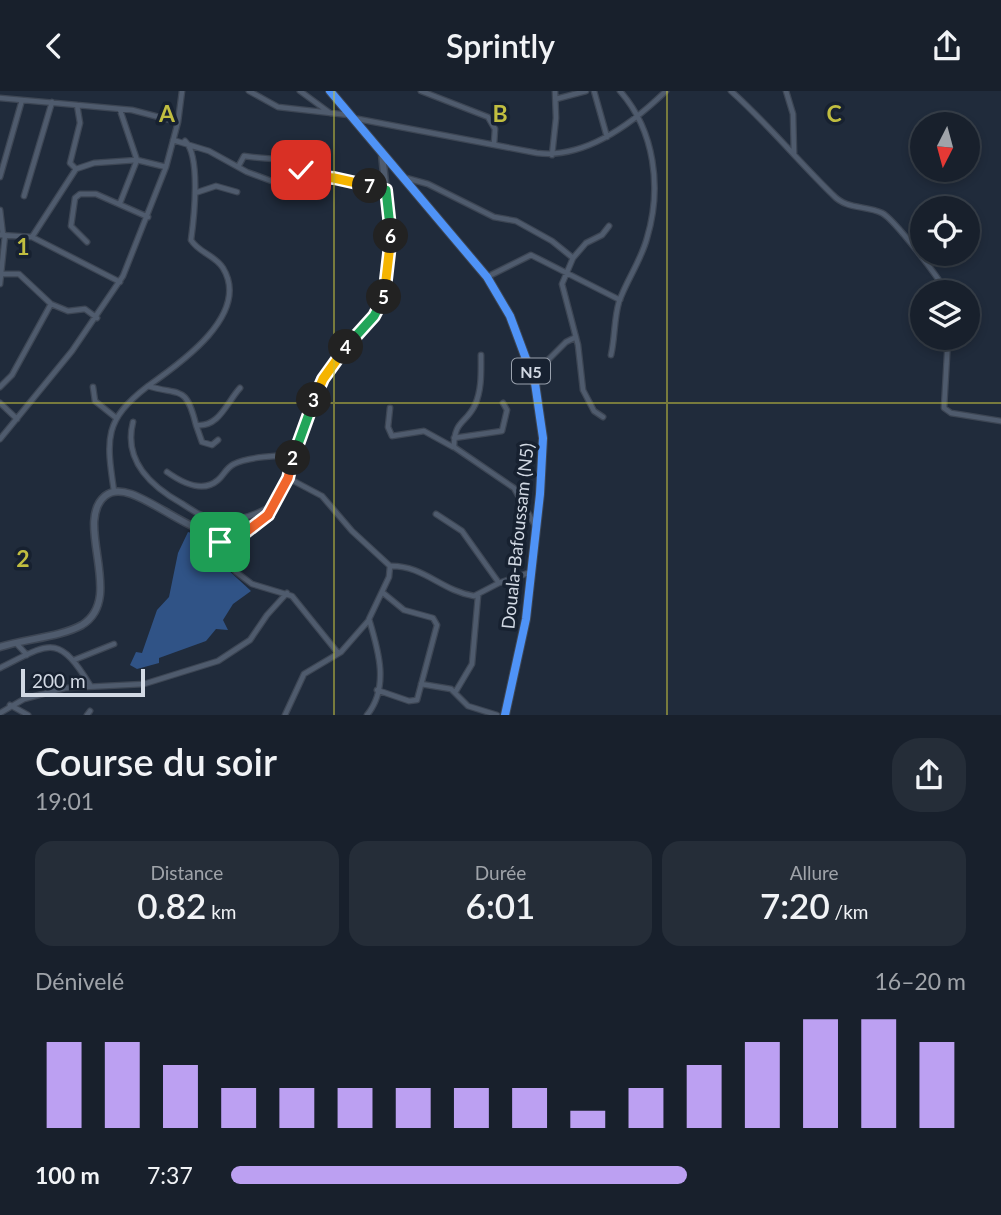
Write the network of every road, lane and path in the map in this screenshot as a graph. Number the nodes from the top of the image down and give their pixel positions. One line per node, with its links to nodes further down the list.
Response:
1 (182, 91): 22 (street)
2 (249, 91): 19 (street)
3 (300, 91): 19 (street)
4 (330, 91): 20 (highway, Douala-Bafoussam (N5) / N5)
5 (421, 91): 26 (street)
6 (555, 91): 14 (street)
7 (586, 91): 14 (street)
8 (594, 91): 23 (street)
9 (620, 91): 21 (street)
10 (666, 91): 21 (street)
11 (731, 91): 29 (street)
12 (786, 91): 29 (street)
13 (0, 98): 15 (street)
14 (556, 99): 28 (street)
15 (22, 100): 16 (street); 35 (street)
16 (52, 102): 17 (street); 40 (street)
17 (77, 105): 18 (street); 33 (street)
18 (120, 110): 22 (street); 30 (street)
19 (331, 113): 20 (street)
20 (351, 116): 26 (street); 27 (highway, Douala-Bafoussam (N5) / N5)
21 (637, 116): 23 (street); 55 (street)
22 (178, 122): 24 (street)
23 (607, 137): 28 (street)
24 (173, 140): 25 (street); 31 (street)
25 (185, 141): 32 (street); 39 (street)
26 (494, 144): 28 (street)
27 (382, 153): 36 (highway, Douala-Bafoussam (N5) / N5); 37 (street)
28 (552, 155)
29 (793, 155): 52 (street)
30 (137, 160): 31 (street); 33 (street); 41 (street)
31 (166, 167): 43 (street)
32 (238, 167): 34 (street); 34 (street)
33 (76, 169): 46 (street)
34 (307, 176): 37 (street)
35 (0, 177)
36 (403, 178): 48 (street); 51 (highway, Douala-Bafoussam (N5) / N5)
37 (386, 190): 80 (street)
38 (237, 192): 39 (street)
39 (195, 193): 63 (street)
40 (24, 195)
41 (120, 203): 43 (street); 47 (street)
42 (0, 210): 45 (street)
43 (148, 217): 53 (street)
44 (609, 226): 48 (street)
45 (3, 235): 46 (street); 50 (street)
46 (32, 237): 53 (street)
47 (87, 242)
48 (573, 258): 49 (street)
49 (566, 270): 51 (street); 55 (street); 58 (street)
50 (2, 274): 54 (street); 56 (street)
51 (487, 277): 62 (highway, Douala-Bafoussam (N5) / N5)
52 (939, 280)
53 (120, 282): 57 (street)
54 (0, 284)
55 (620, 300): 61 (street)
56 (51, 304): 57 (street); 64 (street)
57 (97, 318): 72 (street)
58 (576, 337): 62 (street); 71 (street)
59 (947, 350): 73 (street)
60 (481, 355): 76 (street)
61 (611, 355)
62 (533, 375): 86 (highway, Douala-Bafoussam (N5) / N5)
63 (148, 386): 70 (street); 75 (street)
64 (0, 387)
65 (93, 387): 70 (street)
66 (240, 388): 75 (street)
67 (503, 403): 76 (street)
68 (0, 404): 72 (street)
69 (390, 408): 79 (street)
70 (115, 417): 83 (street)
71 (603, 417)
72 (17, 419): 77 (street)
73 (1001, 421)
74 (133, 422): 84 (street)
75 (196, 425): 78 (street)
76 (454, 438): 79 (street)
77 (0, 439)
78 (218, 440)
79 (454, 447): 86 (street)
80 (294, 456): 81 (street); 82 (street)
81 (167, 472)
82 (288, 478): 84 (street); 88 (street)
83 (114, 491): 87 (street); 95 (street)
84 (277, 503): 87 (street)
85 (436, 514): 90 (street)
86 (536, 527): 89 (highway, Douala-Bafoussam (N5) / N5)
87 (219, 537): 92 (street)
88 (390, 566): 91 (street); 93 (street)
89 (531, 572): 90 (street); 112 (highway, Douala-Bafoussam (N5) / N5)
90 (499, 583): 93 (street)
91 (382, 592): 94 (street); 102 (street)
92 (288, 593): 98 (street); 103 (street)
93 (478, 596): 105 (street)
94 (369, 619): 98 (street); 104 (street)
95 (15, 642): 97 (street); 99 (street)
96 (114, 644): 100 (street)
97 (0, 647)
98 (338, 653): 109 (street)
99 (27, 655): 100 (street); 101 (street)
100 (74, 660): 103 (street)
101 (0, 668)
102 (421, 684): 104 (street); 105 (street)
103 (90, 685): 106 (street)
104 (377, 690): 110 (street)
105 (456, 691): 111 (street)
106 (9, 705): 107 (street); 108 (street)
107 (0, 713)
108 (28, 715)
109 (285, 715)
110 (367, 715)
111 (497, 715)
112 (505, 715)

